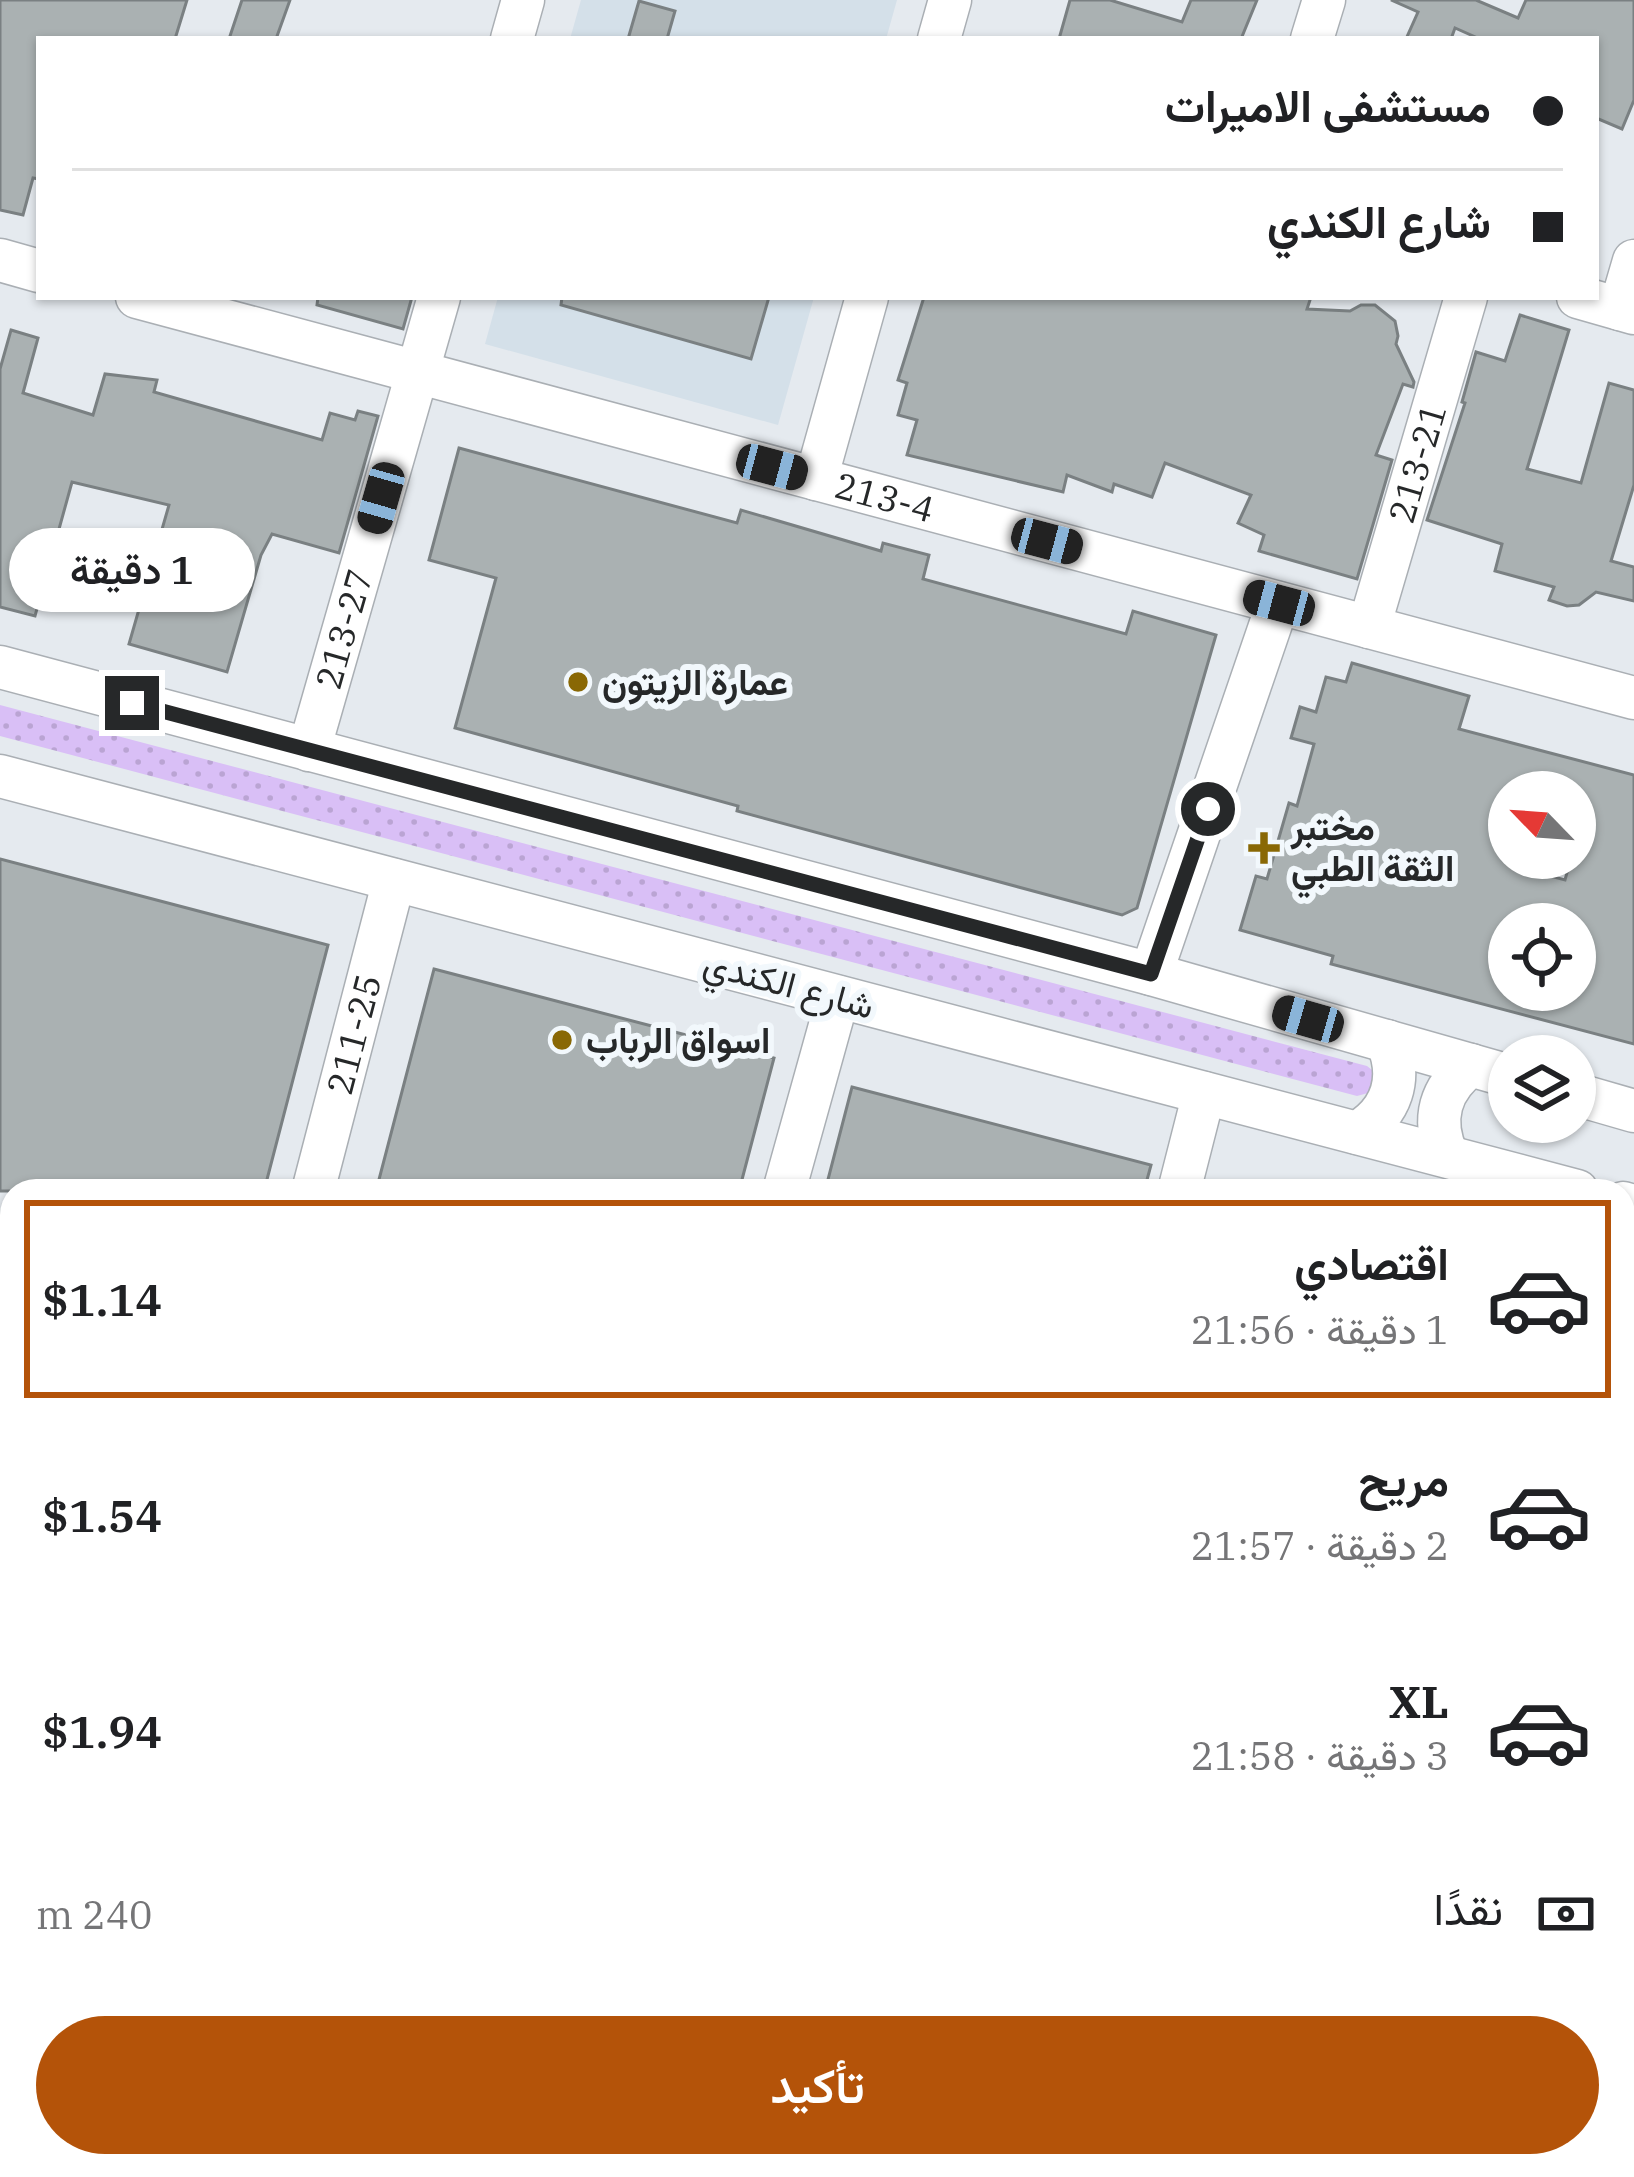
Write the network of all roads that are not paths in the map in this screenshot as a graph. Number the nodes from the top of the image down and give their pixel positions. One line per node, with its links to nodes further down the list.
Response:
1 (523, 0): 4 (street)
2 (950, 0): 5 (street)
3 (1324, 0): 6 (street)
4 (513, 36)
5 (940, 36)
6 (1313, 36)
7 (0, 260): 9 (street)
8 (1634, 261): 15 (street)
9 (36, 270)
10 (148, 300): 16 (street, 213-4)
11 (438, 300): 16 (street, 213-27)
12 (866, 300): 17 (street)
13 (1465, 300): 19 (street, 213-21)
14 (1588, 300): 15 (street)
15 (1627, 311)
16 (417, 372): 17 (street, 213-4); 22 (street, 213-27)
17 (816, 479): 18 (street, 213-4)
18 (1279, 603): 19 (street, 213-4); 25 (street)
19 (1370, 627): 21 (street, 213-4)
20 (0, 667): 22 (street)
21 (1634, 698)
22 (309, 750): 25 (street)
23 (0, 776): 24 (street, شارع الكندي)
24 (394, 880): 26 (street, شارع الكندي); 35 (street, 211-25)
25 (1151, 974): 27 (street)
26 (838, 997): 30 (street, شارع الكندي); 36 (street)
27 (1387, 1041): 28 (street); 33 (street)
28 (1488, 1069)
29 (1488, 1070): 34 (street)
30 (1204, 1093): 33 (street, شارع الكندي); 37 (street)
31 (1596, 1100): 32 (street)
32 (1634, 1111)
33 (1357, 1133): 34 (street, شارع الكندي)
34 (1447, 1155): 38 (street, شارع الكندي)
35 (316, 1179)
36 (787, 1179)
37 (1181, 1179)
38 (1534, 1179)

